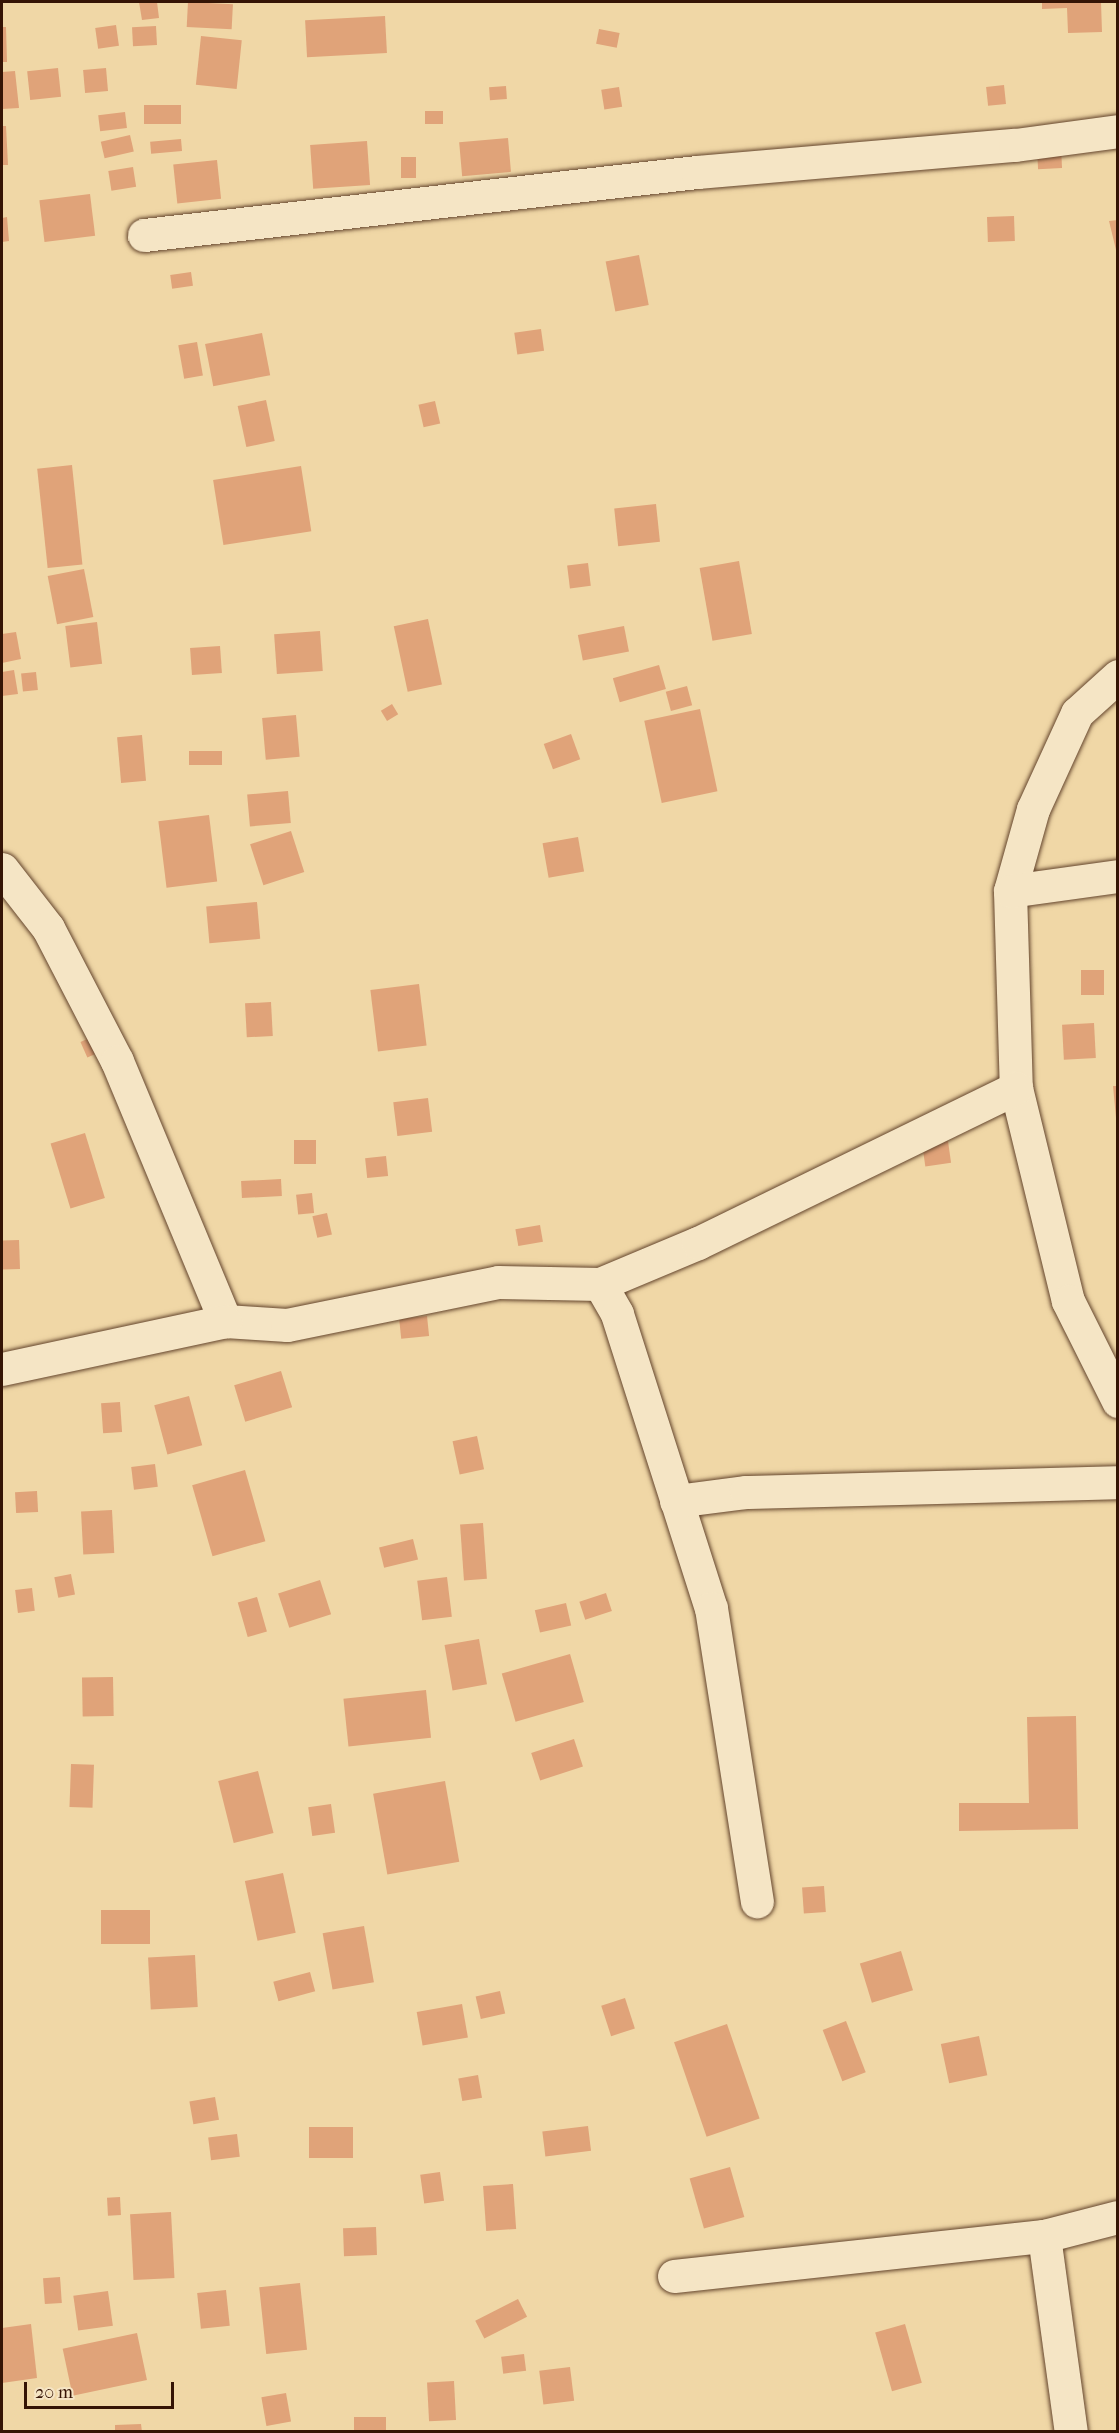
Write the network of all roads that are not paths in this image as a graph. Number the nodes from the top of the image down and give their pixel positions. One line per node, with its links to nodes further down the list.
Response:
1 (1118, 131): 2 (street)
2 (144, 235)
3 (1118, 676): 6 (street)
4 (2, 869): 9 (street)
5 (1118, 876): 6 (street)
6 (1010, 891): 7 (street)
7 (1016, 1088): 8 (street); 11 (street)
8 (600, 1284): 9 (street); 13 (street)
9 (225, 1322): 10 (street)
10 (2, 1368)
11 (1118, 1401)
12 (1118, 1482): 13 (street)
13 (676, 1501): 14 (street)
14 (757, 1901)
15 (1118, 2217): 16 (street)
16 (1044, 2236): 17 (street); 18 (street)
17 (674, 2276)
18 (1071, 2432)

